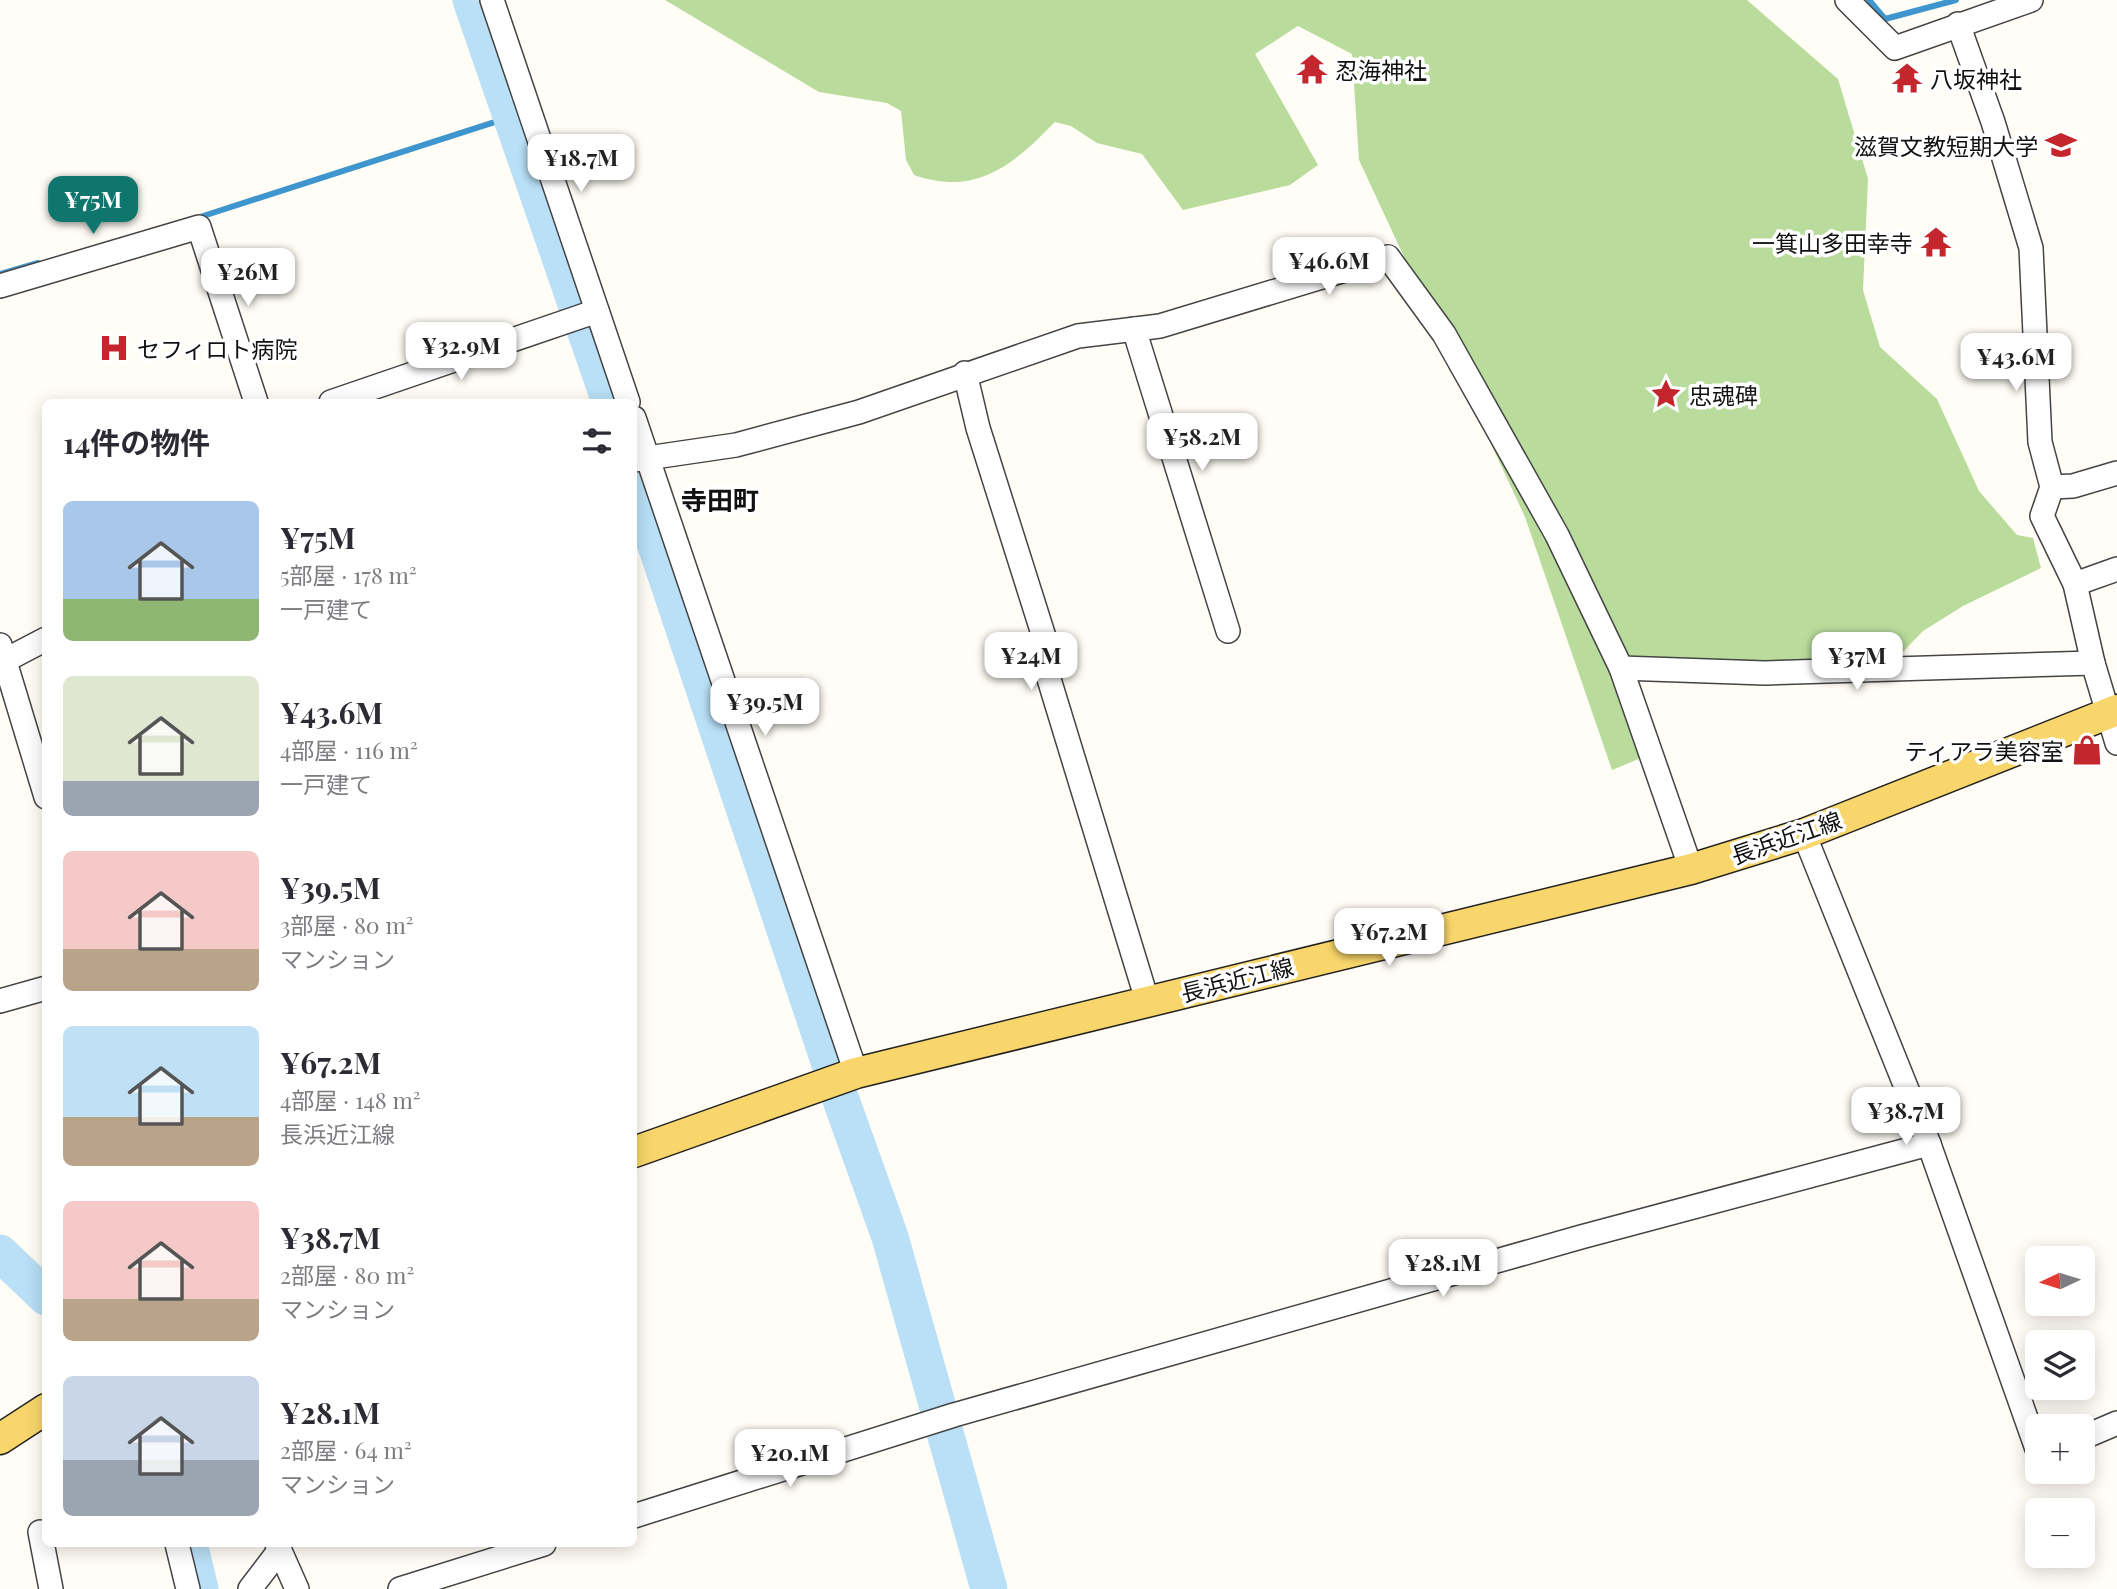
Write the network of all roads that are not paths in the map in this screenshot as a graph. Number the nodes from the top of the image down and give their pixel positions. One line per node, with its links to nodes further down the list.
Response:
1 (492, 0): 6 (street)
2 (1847, 0): 4 (street)
3 (2031, 0): 4 (street)
4 (1958, 24): 15 (street)
5 (0, 286): 9 (street)
6 (586, 315): 10 (street); 11 (street)
7 (1134, 329): 8 (street); 18 (street); 22 (street)
8 (965, 373): 13 (street); 29 (street)
9 (255, 399)
10 (340, 399)
11 (627, 399)
12 (637, 438): 13 (street)
13 (640, 459): 31 (street)
14 (2117, 473): 15 (street)
15 (2052, 487): 17 (street)
16 (2117, 569): 17 (street)
17 (2075, 584): 21 (street)
18 (1227, 631)
19 (42, 641): 20 (street)
20 (2, 656): 25 (street)
21 (2093, 663): 22 (street); 23 (street)
22 (1621, 668): 27 (street)
23 (2112, 711): 24 (street); 26 (main road, 長浜近江線)
24 (2117, 743)
25 (42, 784)
26 (1804, 834): 27 (main road, 長浜近江線); 32 (street)
27 (1691, 869): 29 (main road, 長浜近江線)
28 (42, 989): 30 (street)
29 (1147, 1000): 31 (main road, 長浜近江線)
30 (0, 1001)
31 (856, 1073): 33 (main road, 長浜近江線)
32 (1929, 1144): 35 (street); 39 (street)
33 (637, 1151)
34 (42, 1412): 38 (main road)
35 (2025, 1416)
36 (2117, 1423): 37 (street)
37 (2095, 1432)
38 (0, 1439)
39 (637, 1515)
40 (40, 1532): 41 (street)
41 (42, 1542)
42 (43, 1547): 46 (street)
43 (178, 1547): 47 (street)
44 (278, 1547): 48 (street); 49 (street)
45 (534, 1547): 50 (street)
46 (51, 1589)
47 (188, 1589)
48 (250, 1589)
49 (297, 1589)
50 (400, 1589)

